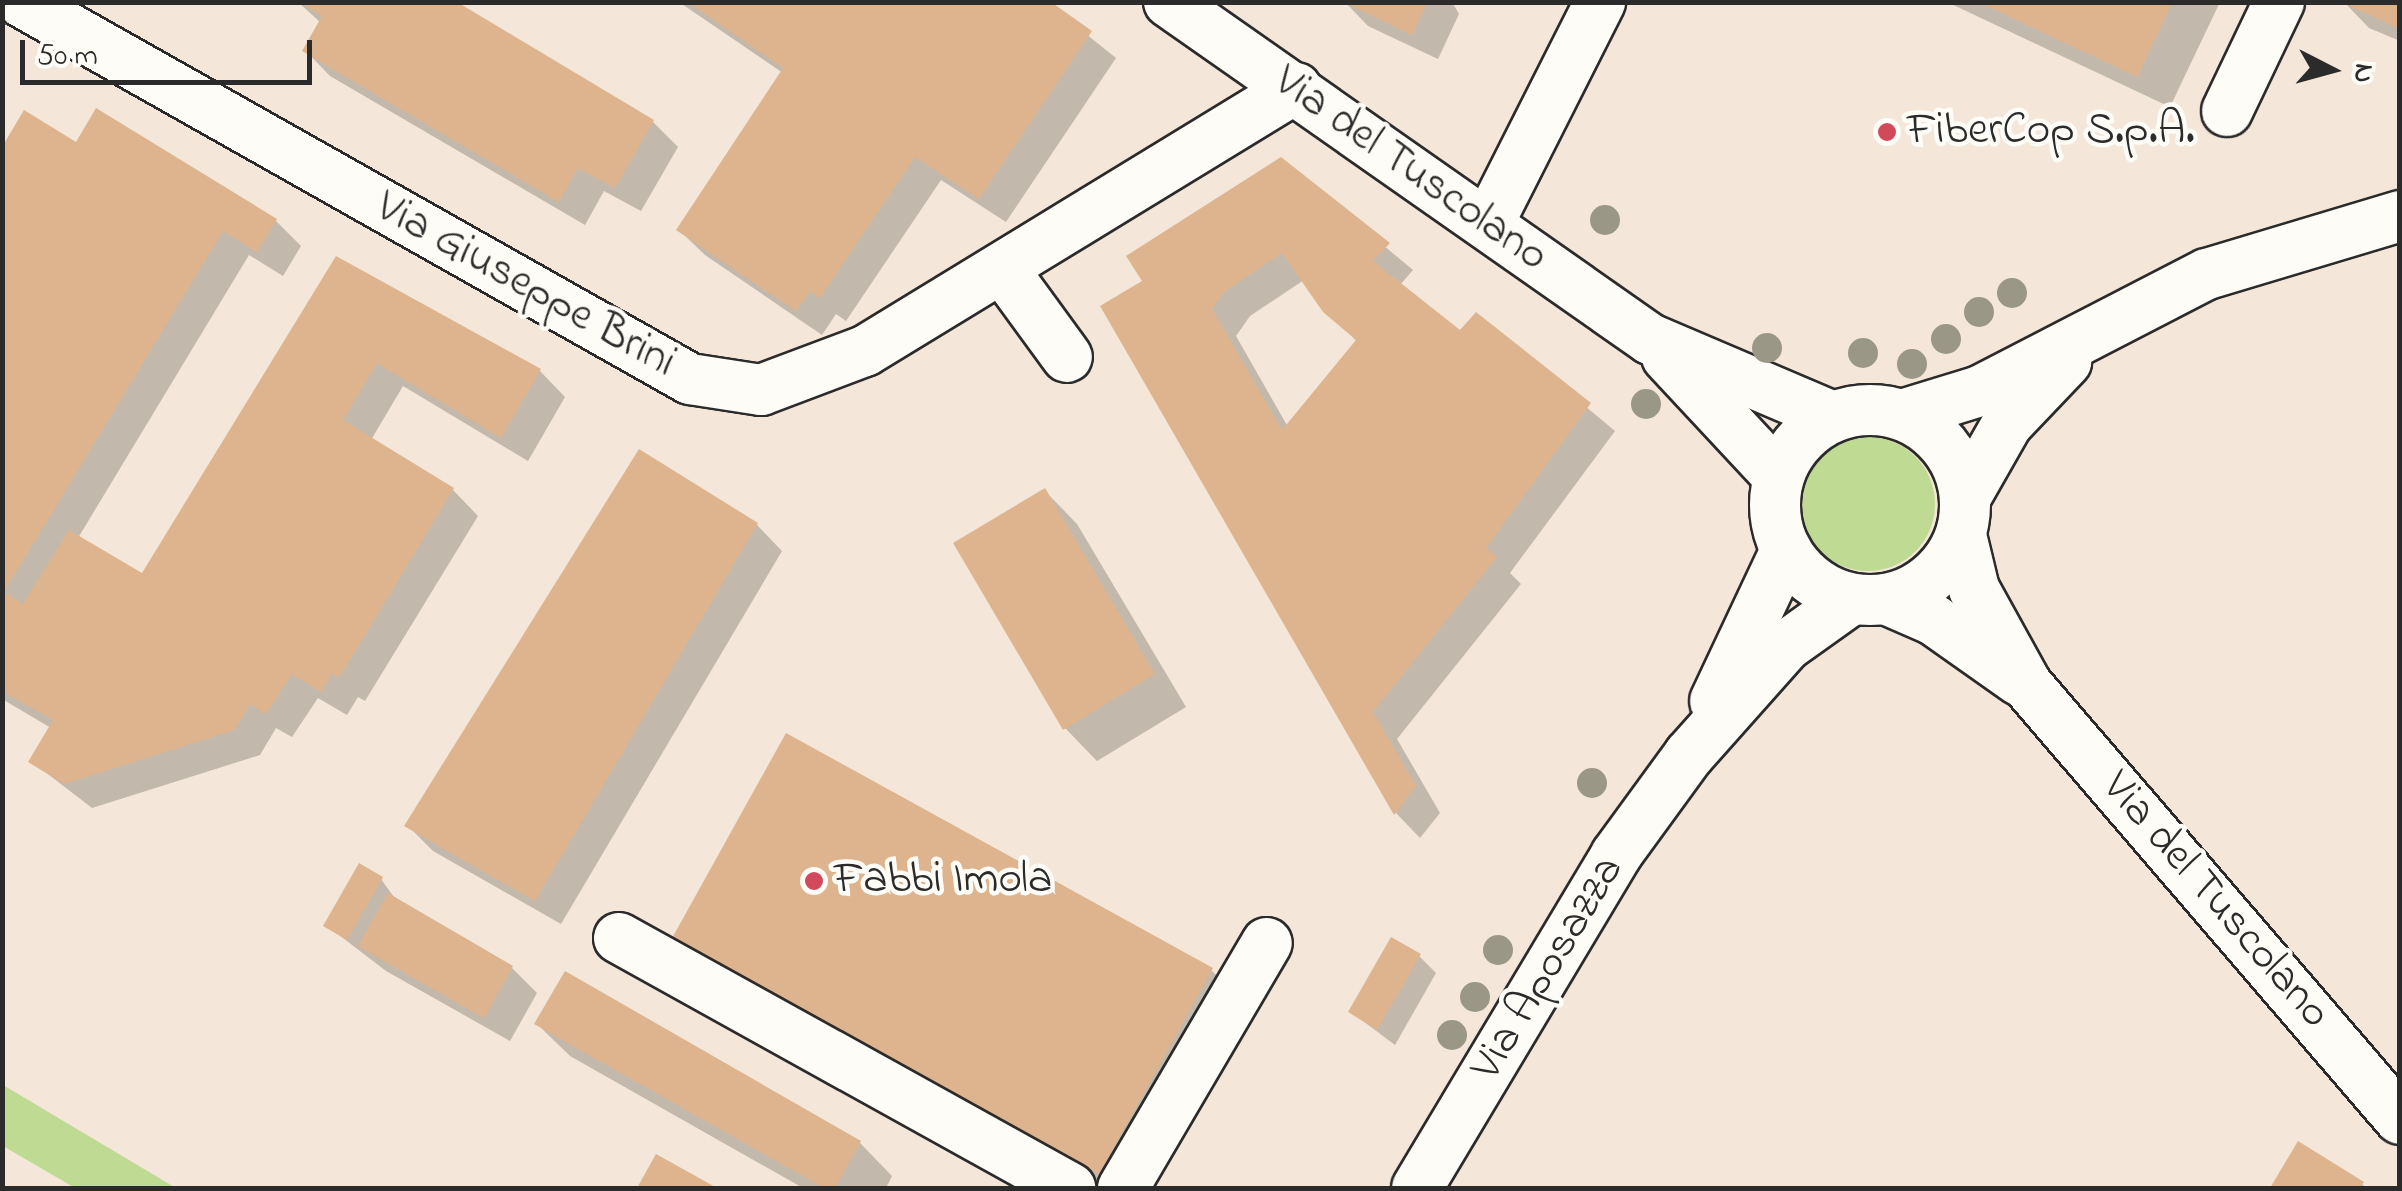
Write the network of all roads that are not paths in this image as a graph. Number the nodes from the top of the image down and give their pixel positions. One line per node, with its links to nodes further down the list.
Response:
1 (22, 2): 9 (street, Via Giuseppe Brini)
2 (1169, 2): 5 (street, Via del Tuscolano)
3 (1600, 2): 8 (street)
4 (2279, 2): 6 (street)
5 (1296, 88): 8 (street, Via del Tuscolano); 9 (street, Via Giuseppe Brini)
6 (2227, 111)
7 (2400, 216): 10 (street)
8 (1488, 224): 11 (street, Via del Tuscolano)
9 (1002, 268): 12 (street)
10 (2093, 333): 13 (street); 16 (street)
11 (1650, 338): 14 (street); 15 (street)
12 (1067, 357)
13 (1902, 415): 14 (street); 16 (street)
14 (1833, 417): 15 (street)
15 (1779, 477): 17 (street)
16 (1963, 517): 18 (street); 19 (street, Via del Tuscolano)
17 (1786, 550): 18 (street); 20 (street, Via Aposazza)
18 (1869, 599): 19 (street, Via del Tuscolano); 20 (street, Via Aposazza)
19 (2027, 685): 23 (street, Via del Tuscolano)
20 (1690, 756): 26 (street, Via Aposazza)
21 (620, 938): 24 (street)
22 (1267, 943): 25 (street)
23 (2400, 1119)
24 (1070, 1188)
25 (1124, 1188)
26 (1417, 1188)

